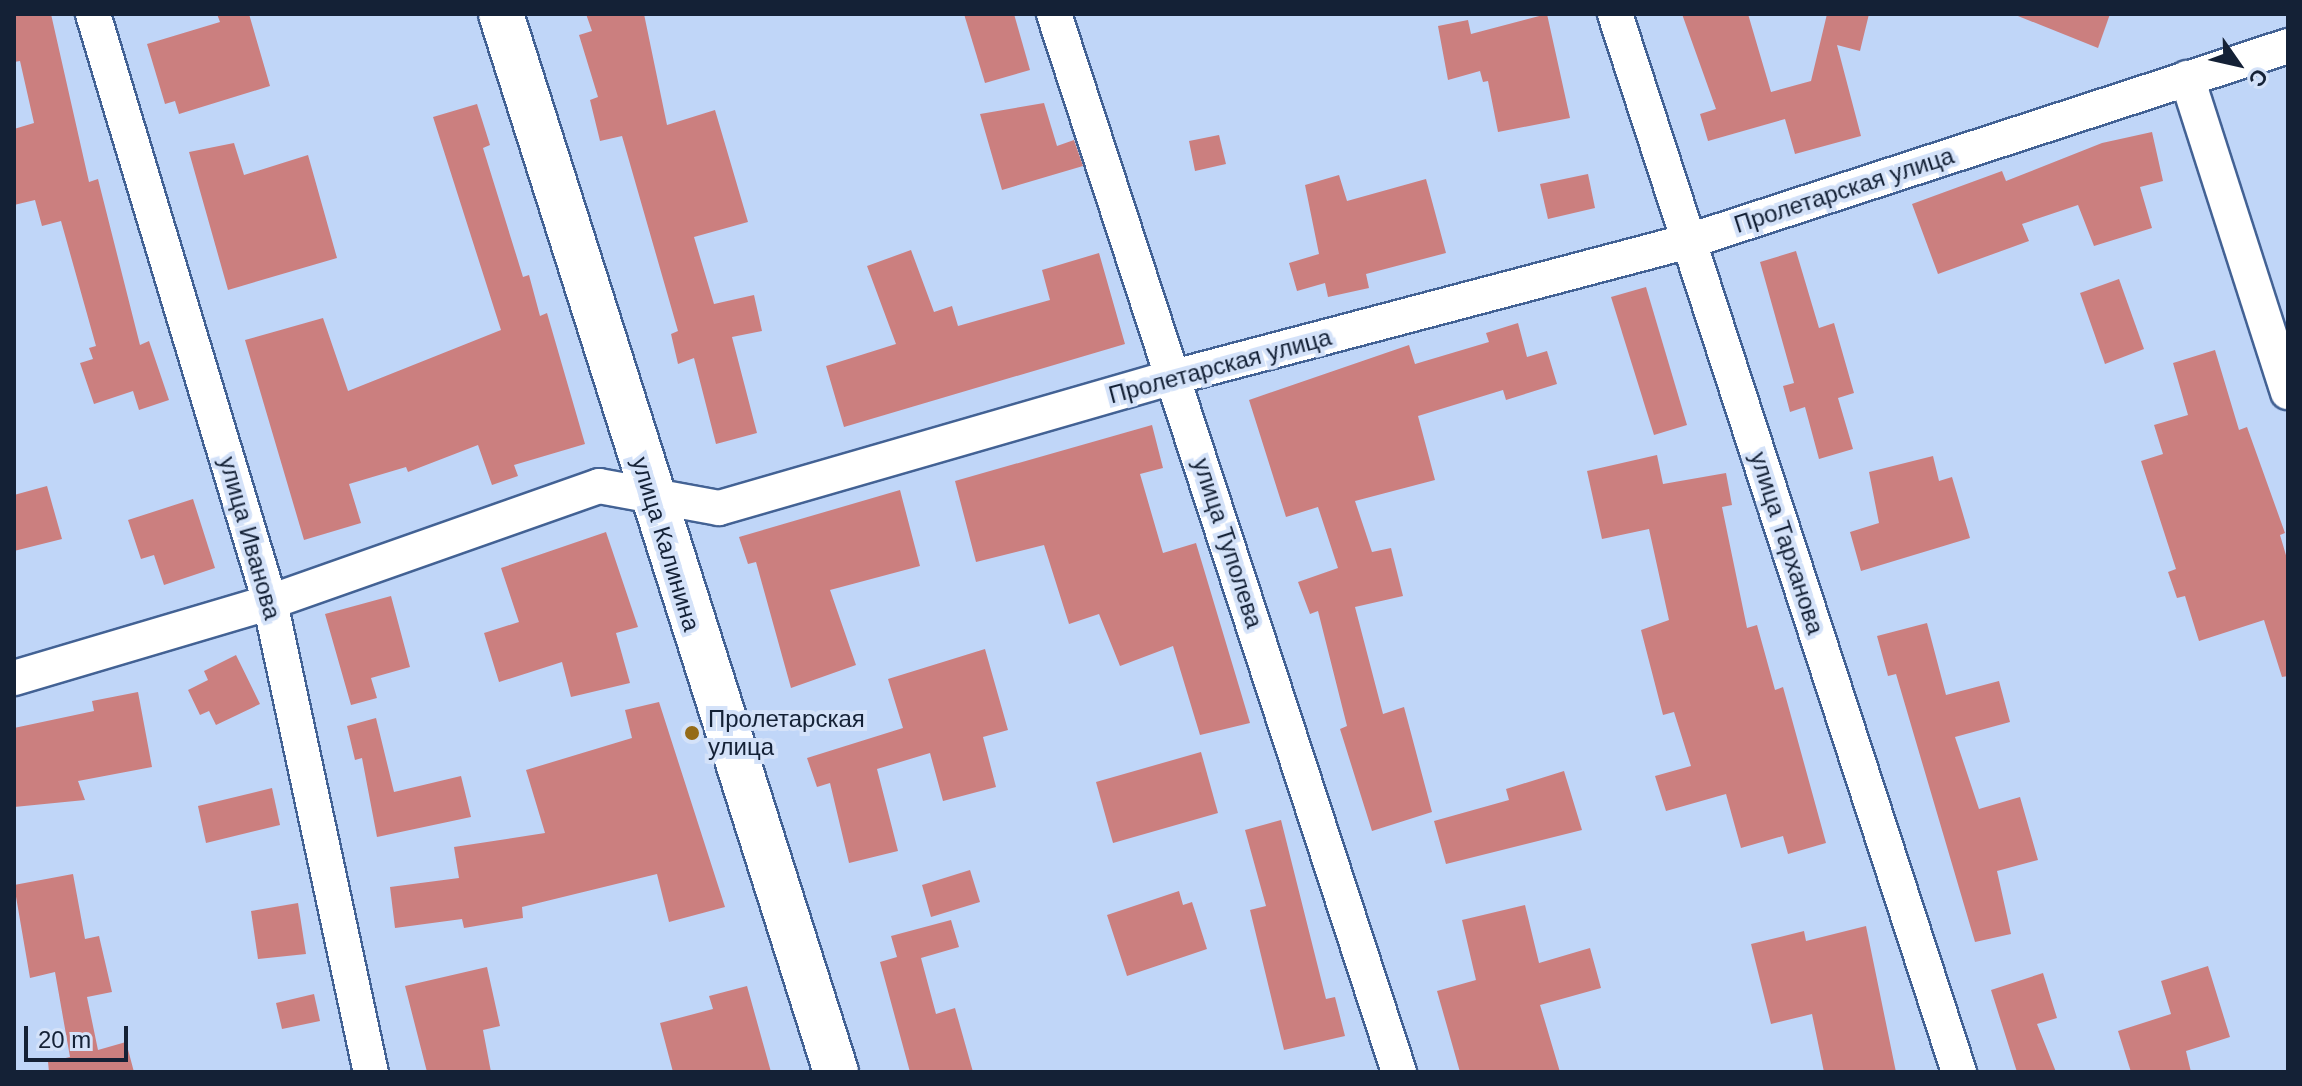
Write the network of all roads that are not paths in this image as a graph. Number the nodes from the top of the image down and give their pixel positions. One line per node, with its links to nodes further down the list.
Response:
1 (93, 14): 11 (street, улица Иванова)
2 (501, 14): 10 (street, улица Калинина)
3 (1054, 14): 8 (street, улица Туполева)
4 (1615, 14): 7 (street, улица Тарханова)
5 (2288, 46): 6 (street, Пролетарская улица)
6 (2187, 78): 7 (street, Пролетарская улица); 9 (street)
7 (1689, 241): 8 (street, Пролетарская улица); 16 (street, улица Тарханова)
8 (1174, 377): 10 (street, Пролетарская улица); 15 (street, улица Туполева)
9 (2288, 392)
10 (653, 496): 11 (street, Пролетарская улица); 14 (street, улица Калинина)
11 (270, 602): 12 (street, Пролетарская улица); 13 (street, улица Иванова)
12 (14, 678)
13 (371, 1072)
14 (836, 1072)
15 (1399, 1072)
16 (1959, 1072)

